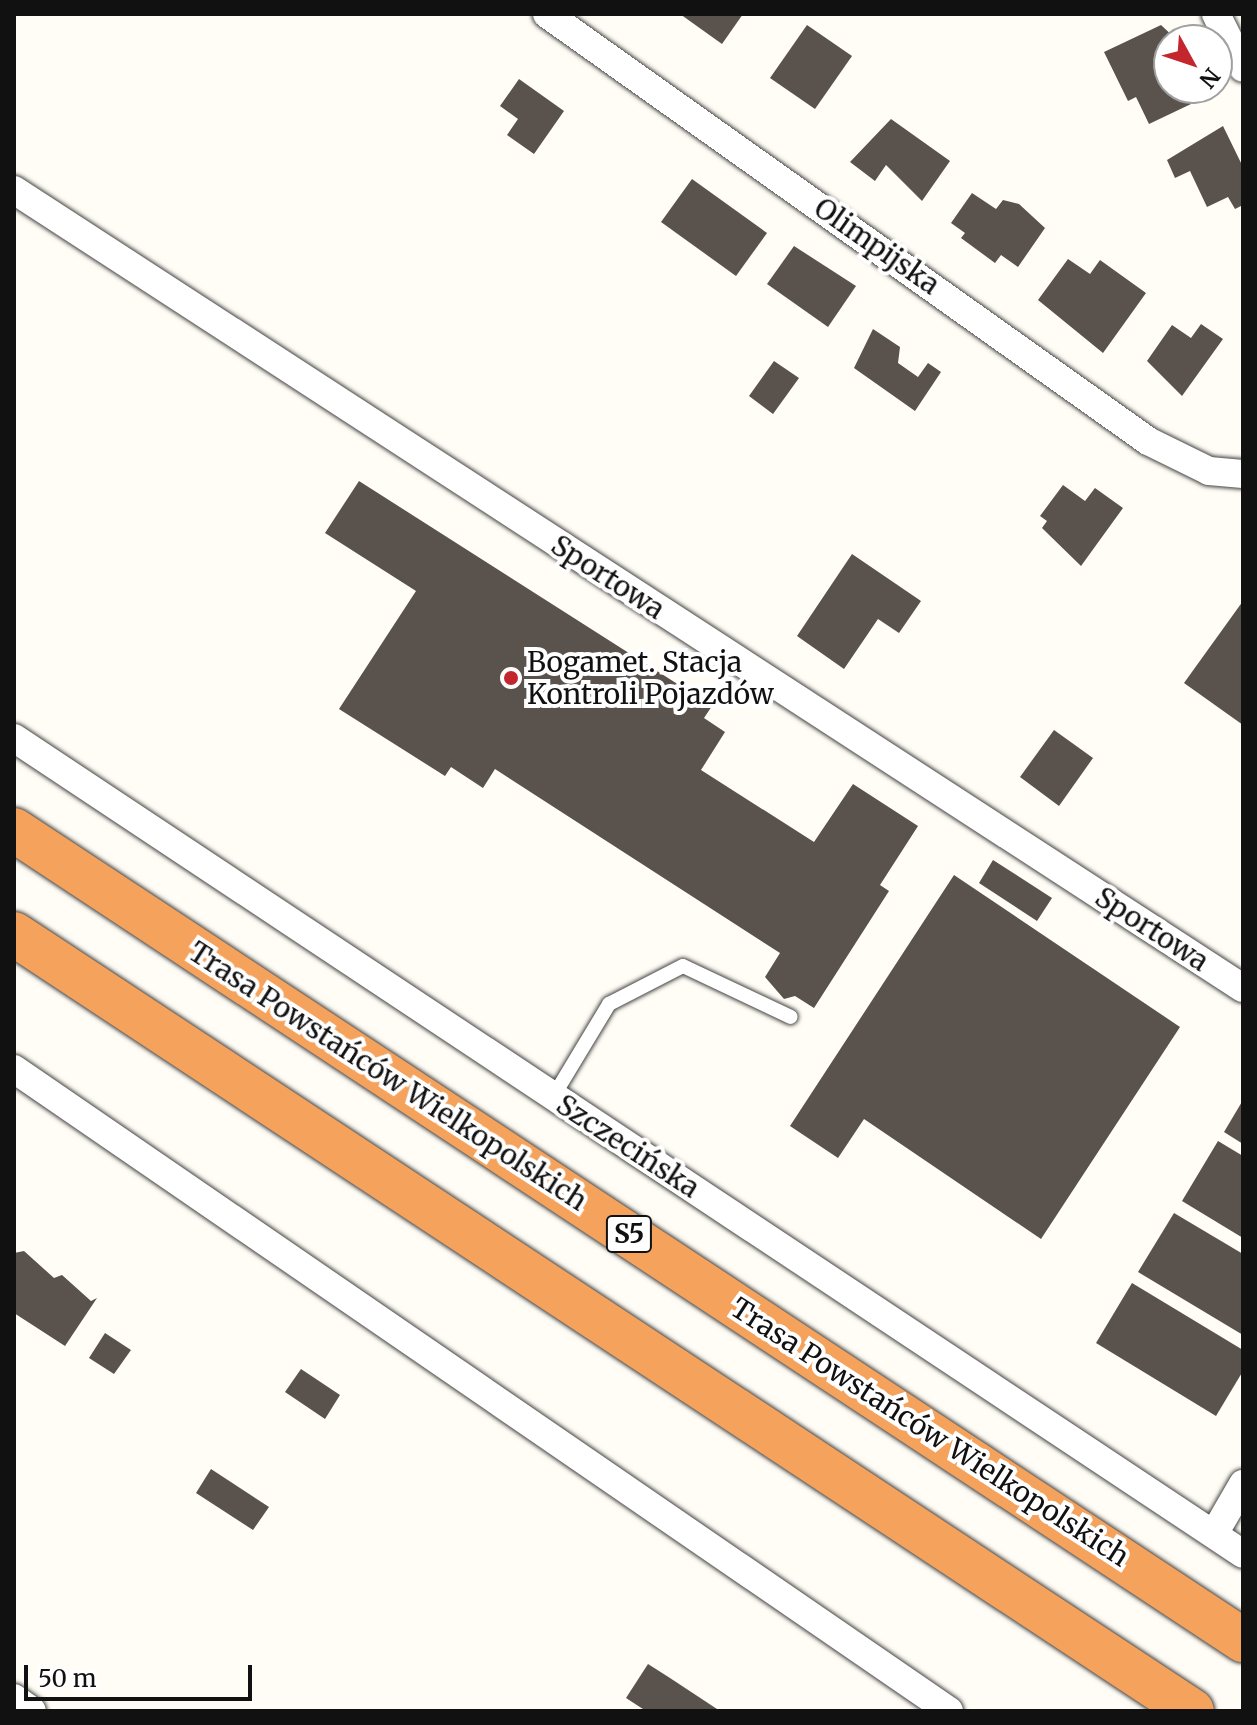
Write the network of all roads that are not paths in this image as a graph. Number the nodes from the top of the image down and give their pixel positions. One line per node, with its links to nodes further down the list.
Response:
1 (547, 14): 5 (street, Olimpijska)
2 (1216, 14): 3 (street)
3 (1243, 68)
4 (14, 190): 11 (street, Sportowa)
5 (1209, 471): 6 (street, Olimpijska); 7 (street, Olimpijska)
6 (1243, 474)
7 (1243, 492)
8 (14, 738): 14 (street, Szczecińska)
9 (14, 830): 18 (highway, Trasa Powstańców Wielkopolskich / S5)
10 (14, 934): 22 (highway)
11 (1243, 988)
12 (791, 1017): 14 (lane)
13 (14, 1069): 21 (street)
14 (553, 1097): 16 (street, Szczecińska)
15 (1243, 1484): 16 (street)
16 (1214, 1534): 17 (street, Szczecińska)
17 (1243, 1554)
18 (1243, 1640)
19 (14, 1698): 20 (street)
20 (32, 1711)
21 (949, 1711)
22 (1192, 1711)

